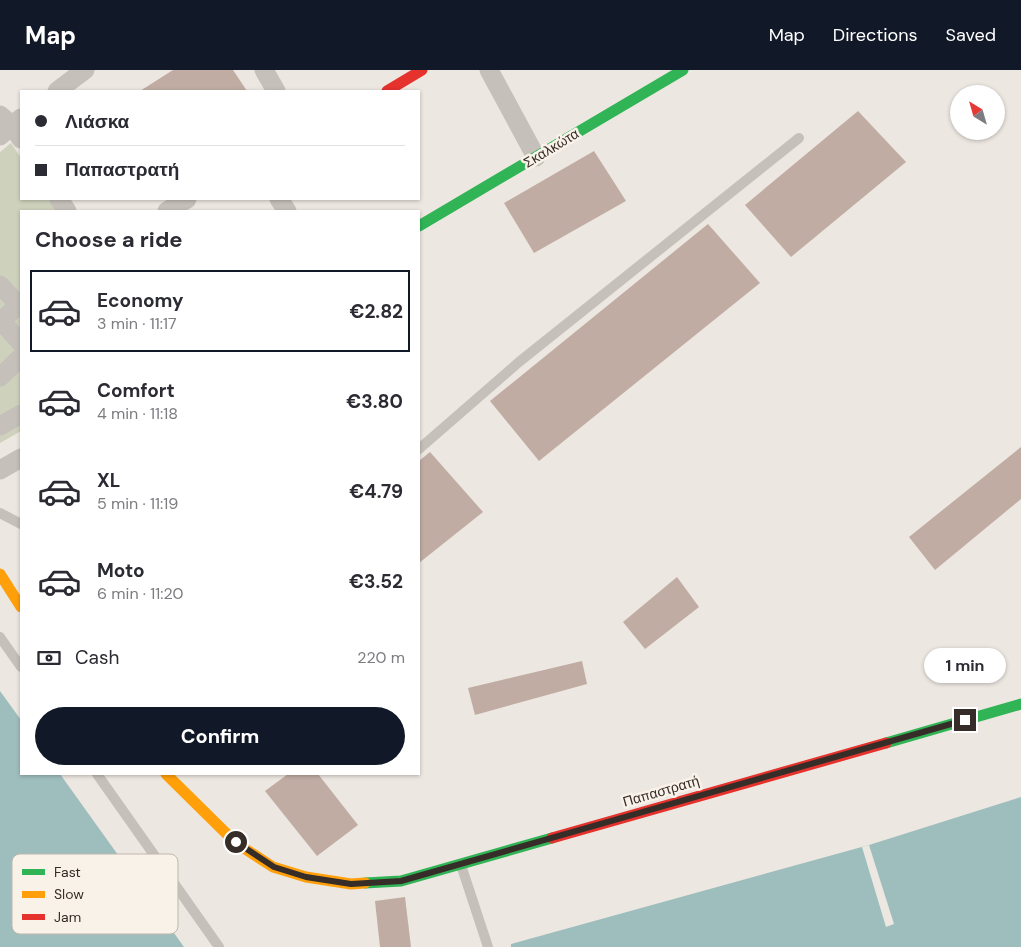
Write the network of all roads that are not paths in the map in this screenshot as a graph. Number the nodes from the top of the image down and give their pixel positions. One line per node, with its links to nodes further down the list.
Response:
1 (85, 70): 6 (street)
2 (264, 70): 7 (street)
3 (422, 70): 8 (street)
4 (489, 70): 10 (street)
5 (683, 70): 10 (street, Σκαλκώτα)
6 (58, 90)
7 (275, 90)
8 (389, 90)
9 (799, 138): 21 (lane)
10 (536, 157): 13 (street, Σκαλκώτα)
11 (186, 200): 12 (street)
12 (170, 210)
13 (420, 225)
14 (0, 285): 15 (street)
15 (20, 304): 16 (street)
16 (20, 342)
17 (20, 358): 18 (street)
18 (0, 377)
19 (20, 415): 20 (street)
20 (0, 426)
21 (420, 448)
22 (20, 459): 23 (street)
23 (0, 470)
24 (0, 513): 25 (lane)
25 (20, 523)
26 (0, 574): 27 (street)
27 (20, 605)
28 (0, 637): 29 (lane)
29 (20, 666)
30 (1021, 704): 34 (street, Παπαστρατή)
31 (98, 775): 33 (lane)
32 (167, 775): 34 (street, Παπαστρατή)
33 (153, 854)
34 (461, 864): 37 (lane)
35 (178, 889): 36 (lane)
36 (219, 947)
37 (488, 947)

